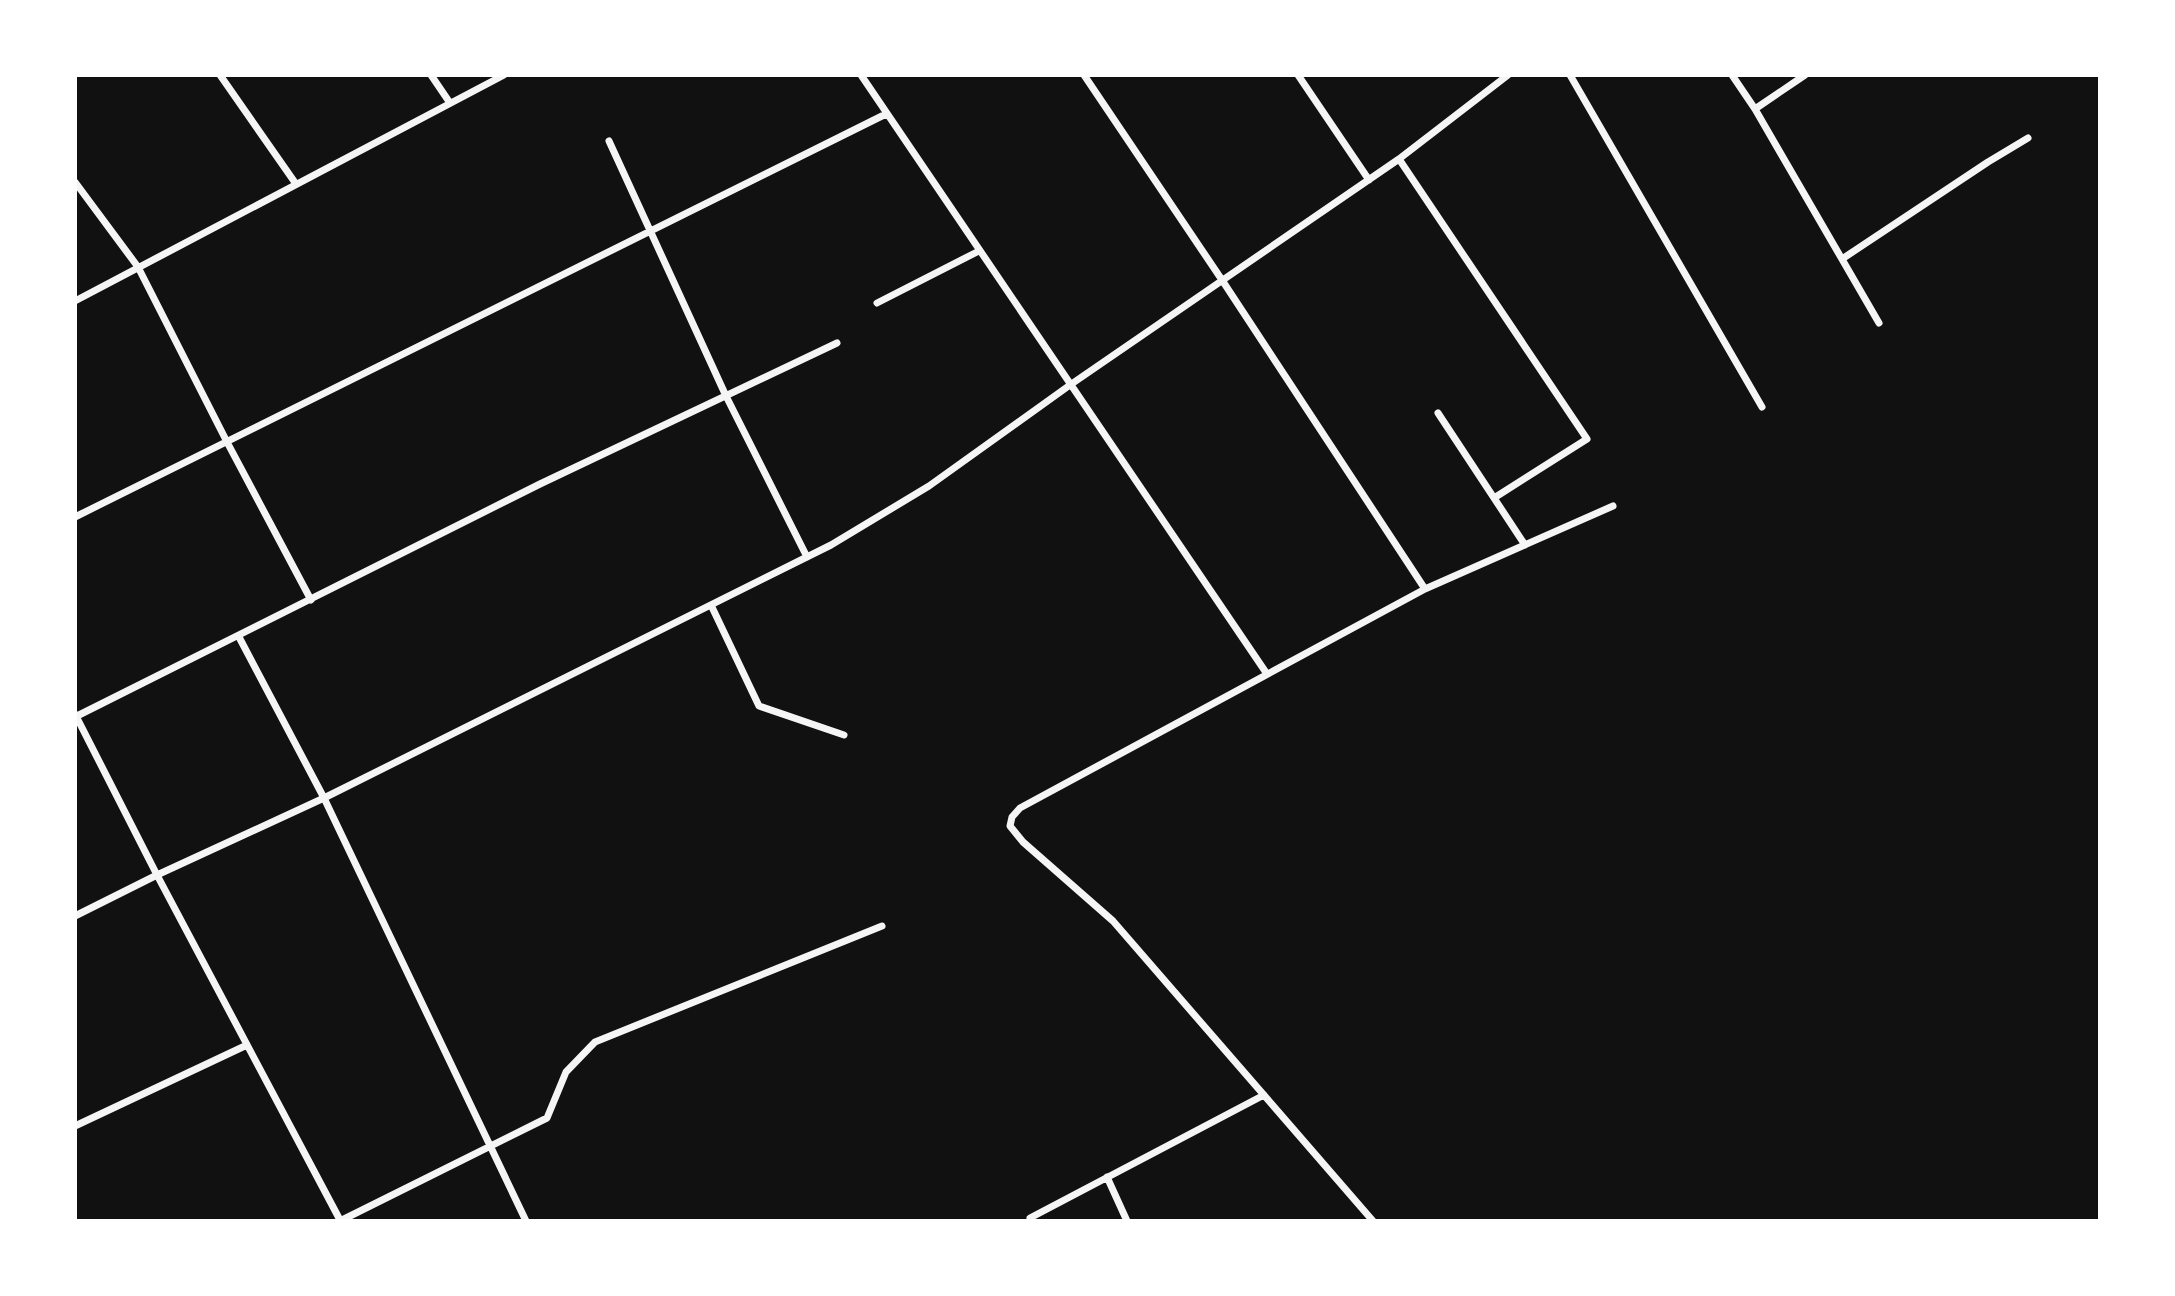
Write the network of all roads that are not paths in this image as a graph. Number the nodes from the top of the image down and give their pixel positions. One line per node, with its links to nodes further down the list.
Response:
1 (220, 75): 19 (street)
2 (431, 75): 11 (street)
3 (504, 75): 11 (street)
4 (861, 75): 13 (street)
5 (1084, 75): 24 (street)
6 (1298, 75): 17 (street)
7 (1508, 75): 16 (street)
8 (1570, 75): 31 (street)
9 (1732, 75): 12 (street)
10 (1805, 75): 12 (street)
11 (450, 103): 19 (street)
12 (1755, 109): 22 (street)
13 (886, 114): 20 (street); 21 (street)
14 (2028, 138): 22 (street)
15 (609, 141): 20 (street)
16 (1399, 159): 17 (street); 34 (street)
17 (1369, 180): 24 (street)
18 (75, 182): 23 (street)
19 (296, 184): 23 (street)
20 (650, 231): 30 (street); 33 (street)
21 (979, 251): 26 (street); 29 (street)
22 (1842, 259): 27 (street)
23 (138, 267): 25 (street); 33 (street)
24 (1222, 280): 29 (street); 39 (street)
25 (75, 301)
26 (877, 303)
27 (1880, 323)
28 (837, 343): 30 (street)
29 (1070, 385): 38 (street); 43 (street)
30 (726, 396): 38 (street); 40 (street)
31 (1762, 407)
32 (1438, 413): 34 (street)
33 (226, 442): 36 (street); 40 (street)
34 (1494, 498): 37 (street)
35 (1613, 506): 37 (street)
36 (75, 517)
37 (1525, 545): 39 (street)
38 (807, 557): 41 (street)
39 (1425, 589): 43 (street)
40 (311, 600): 42 (street)
41 (710, 605): 45 (street); 46 (street)
42 (239, 637): 44 (street); 46 (street)
43 (1267, 674): 51 (street)
44 (76, 716): 47 (street)
45 (844, 735)
46 (324, 798): 47 (street); 53 (street)
47 (157, 875): 48 (street); 50 (street)
48 (75, 916)
49 (882, 926): 53 (street)
50 (247, 1045): 52 (street); 56 (street)
51 (1264, 1095): 54 (street); 59 (street)
52 (75, 1126)
53 (490, 1147): 56 (street); 57 (street)
54 (1107, 1177): 55 (street); 58 (street)
55 (1030, 1217)
56 (340, 1221)
57 (526, 1221)
58 (1127, 1221)
59 (1373, 1221)

